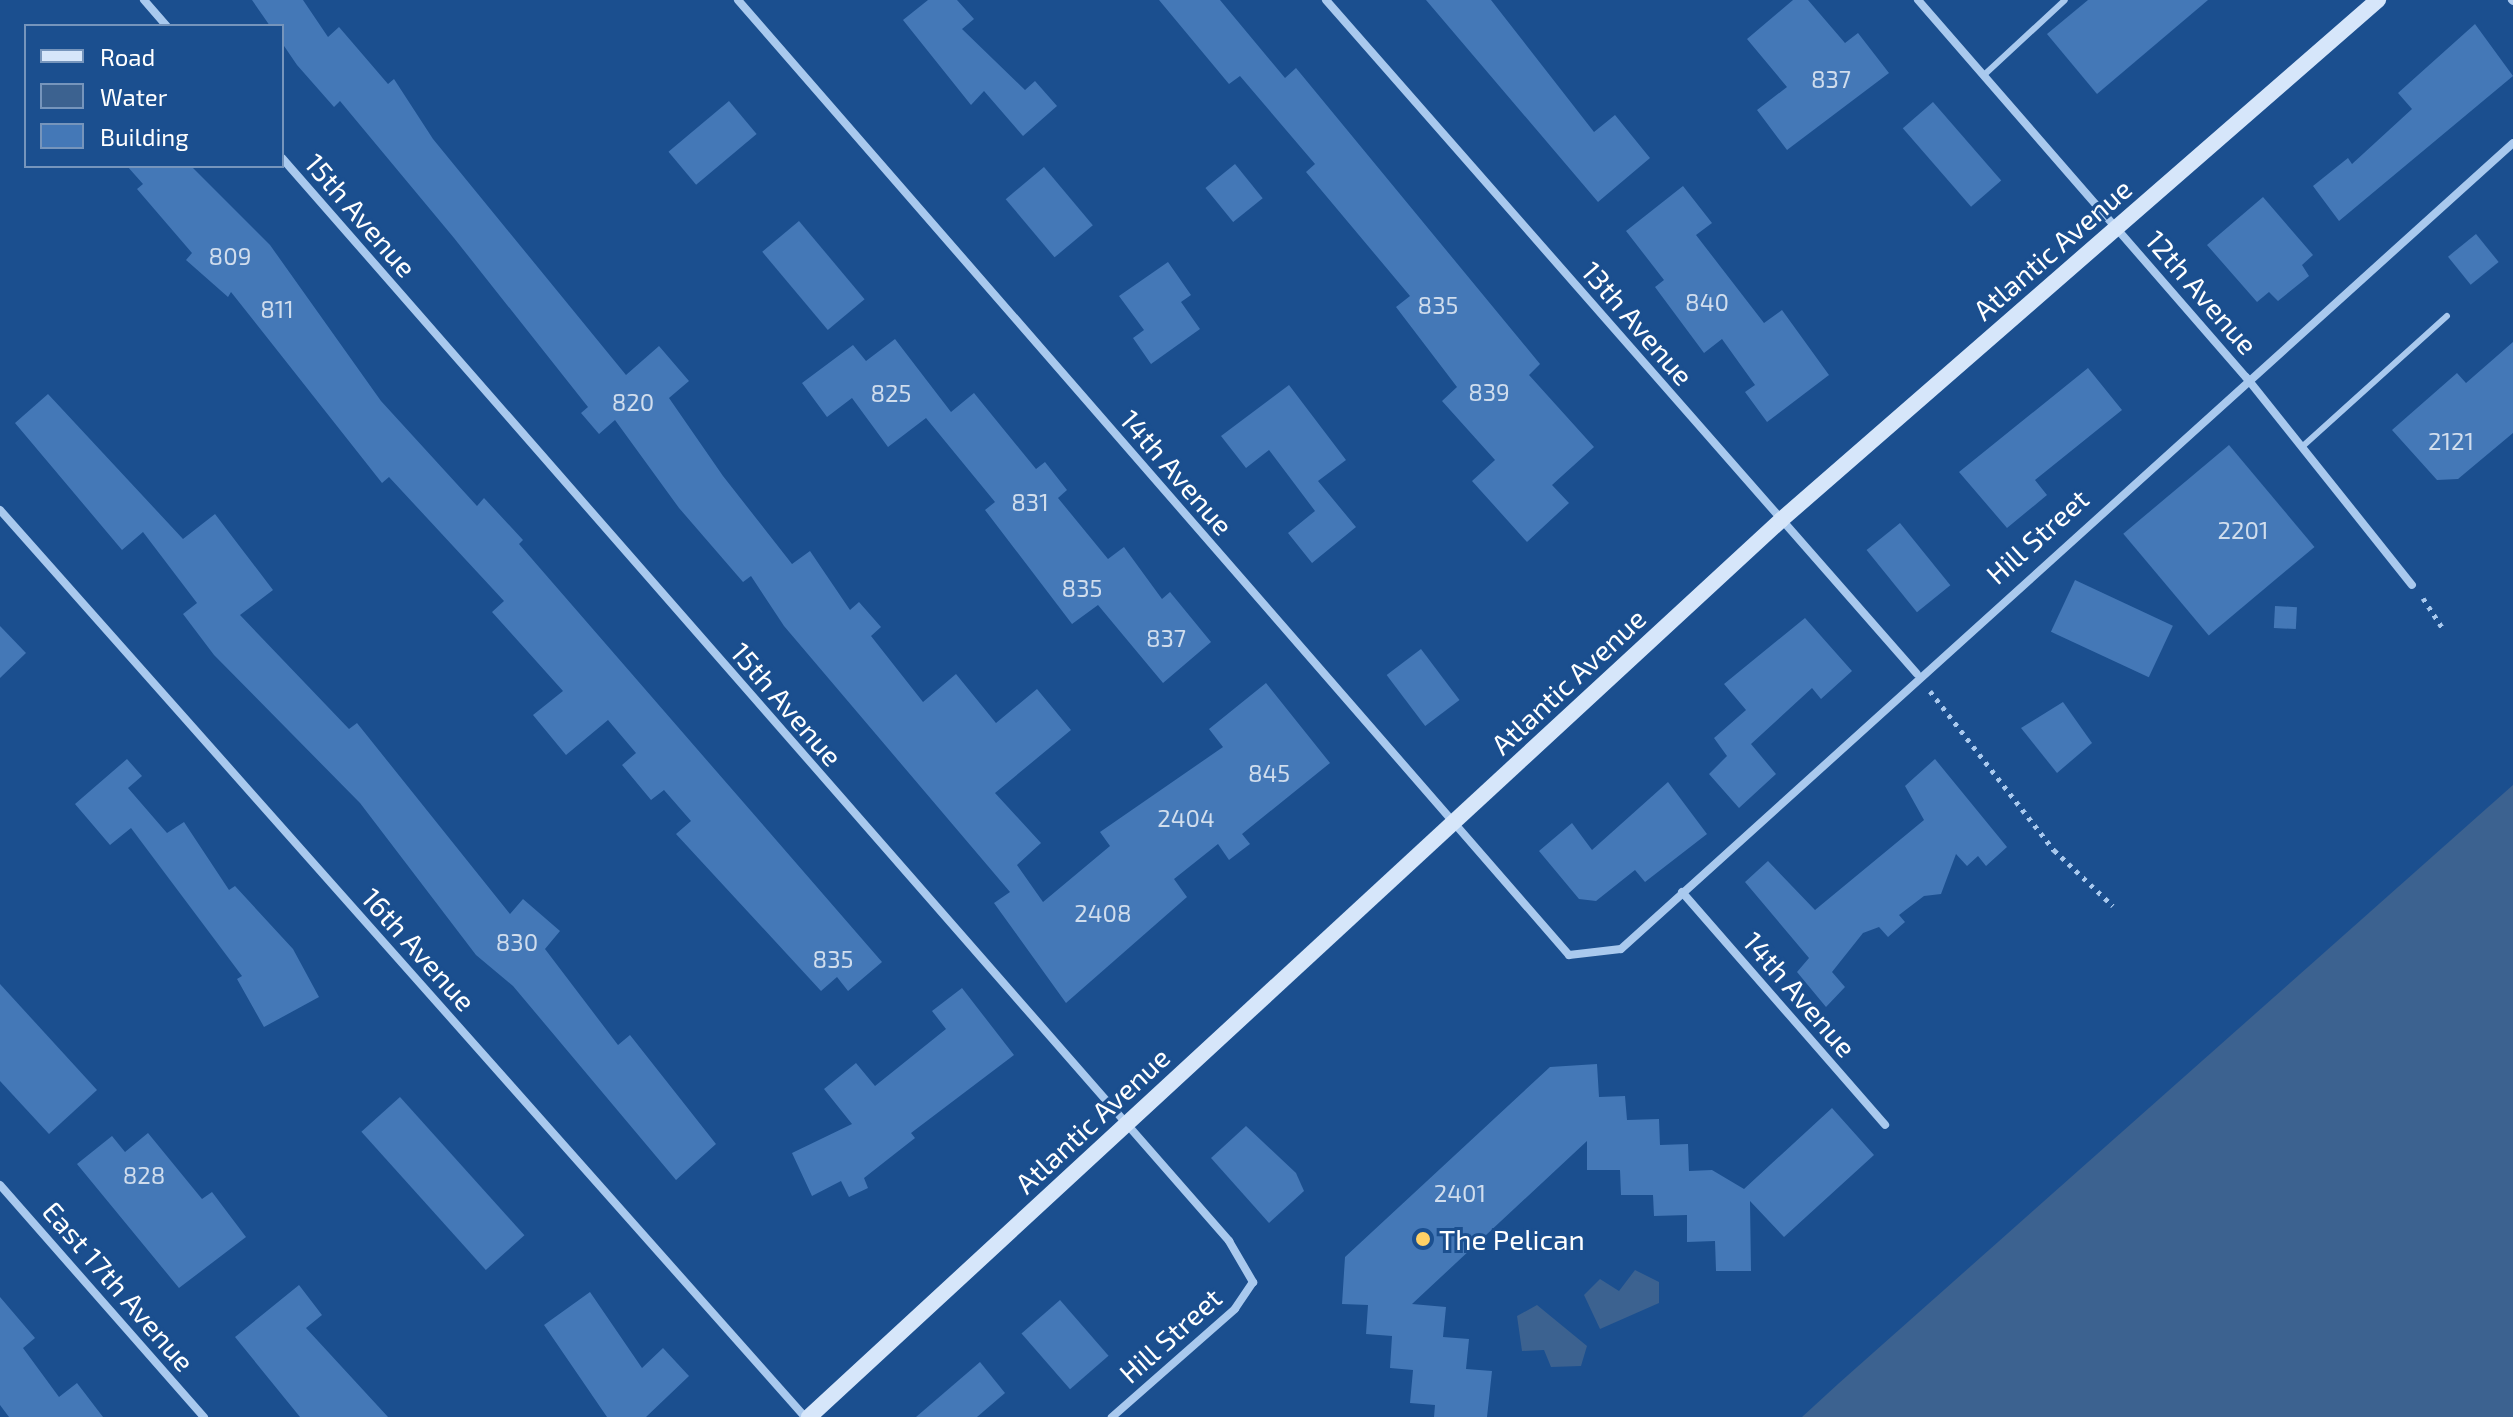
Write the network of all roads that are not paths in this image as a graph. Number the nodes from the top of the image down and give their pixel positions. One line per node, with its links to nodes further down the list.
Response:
1 (144, 0): 7 (street)
2 (738, 0): 19 (street, 14th Avenue)
3 (1326, 0): 16 (street, 13th Avenue)
4 (1918, 0): 8 (street, 12th Avenue)
5 (2065, 0): 8 (lane)
6 (2378, 0): 11 (main road, Atlantic Avenue)
7 (165, 24)
8 (1984, 75): 11 (street, 12th Avenue)
9 (2513, 143): 13 (street, Hill Street)
10 (284, 160): 22 (street, 15th Avenue)
11 (2117, 227): 13 (street, 12th Avenue); 16 (main road, Atlantic Avenue)
12 (2447, 316): 14 (lane)
13 (2246, 377): 14 (street, 12th Avenue); 18 (street, Hill Street)
14 (2303, 446): 17 (street, 12th Avenue)
15 (0, 510): 27 (street, 16th Avenue)
16 (1781, 520): 18 (street, 13th Avenue); 19 (main road, Atlantic Avenue)
17 (2412, 585)
18 (1917, 674): 20 (street, Hill Street)
19 (1453, 822): 21 (street, 14th Avenue); 22 (main road, Atlantic Avenue)
20 (1682, 892): 21 (street, Hill Street); 23 (street, 14th Avenue)
21 (1590, 956)
22 (1125, 1125): 25 (street, 15th Avenue); 27 (main road, Atlantic Avenue)
23 (1885, 1125)
24 (0, 1185): 26 (street, East 17th Avenue)
25 (1253, 1282): 28 (street, Hill Street)
26 (204, 1417)
27 (807, 1417)
28 (1112, 1417)

